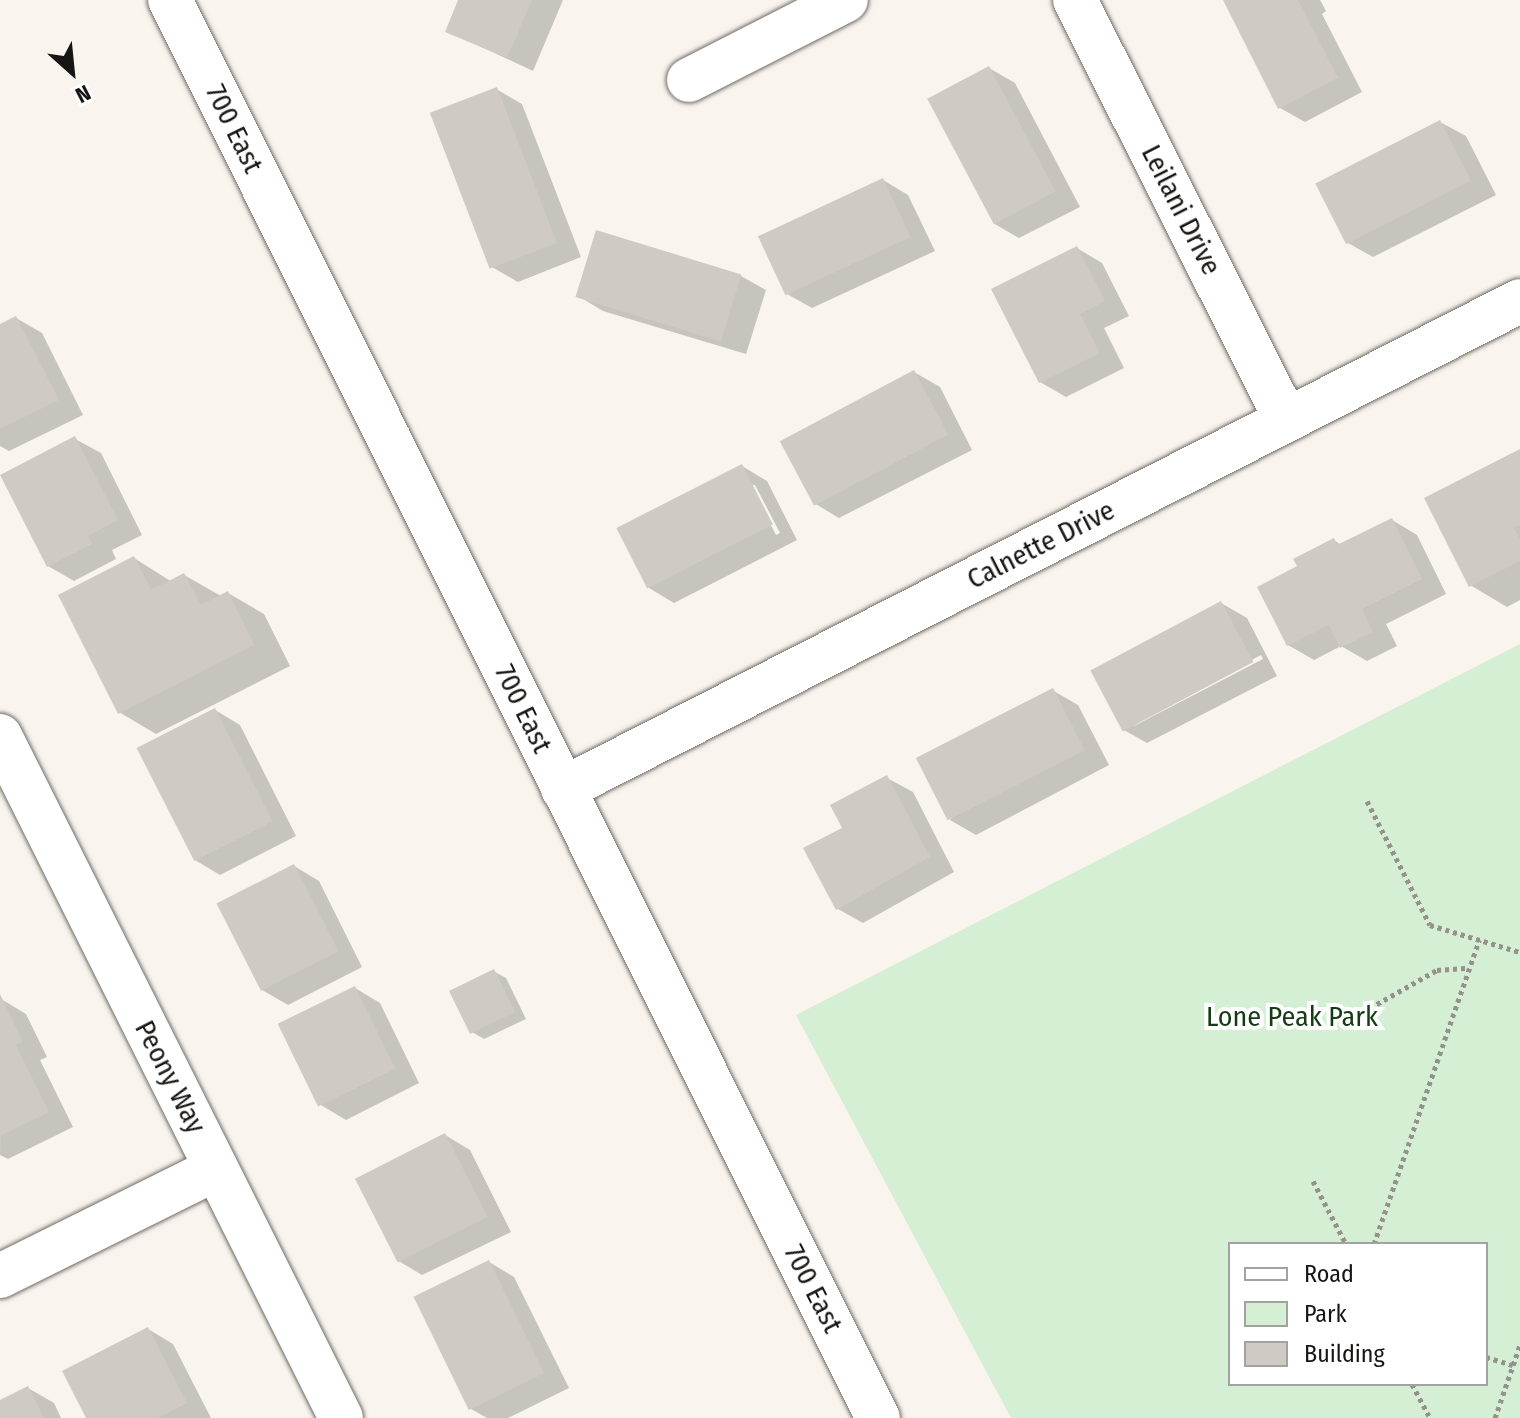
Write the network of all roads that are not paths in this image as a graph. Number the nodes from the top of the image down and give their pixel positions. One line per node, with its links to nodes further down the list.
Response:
1 (170, 0): 8 (street, 700 East)
2 (846, 0): 4 (street)
3 (1075, 0): 6 (street, Leilani Drive)
4 (689, 80)
5 (1520, 301): 6 (street, Calnette Drive)
6 (1286, 420): 8 (street, Calnette Drive)
7 (0, 736): 9 (street, Peony Way)
8 (563, 789): 12 (street, 700 East)
9 (216, 1169): 10 (street); 11 (street, Peony Way)
10 (0, 1276)
11 (341, 1418)
12 (878, 1418)

